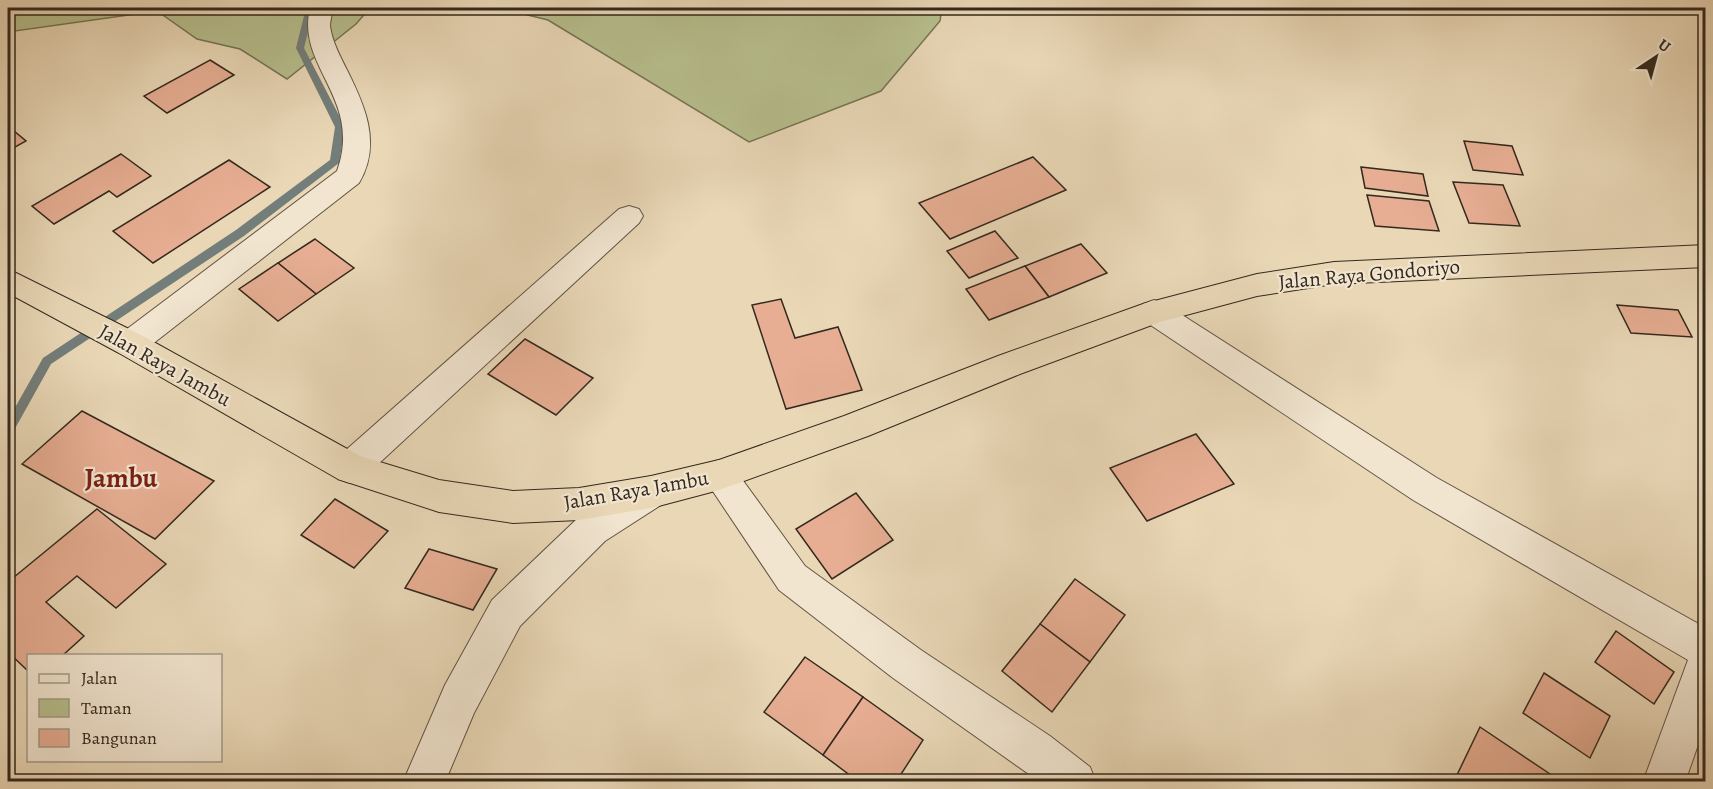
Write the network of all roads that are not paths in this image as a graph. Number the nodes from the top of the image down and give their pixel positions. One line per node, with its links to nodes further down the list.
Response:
1 (321, 8): 6 (street)
2 (629, 216): 8 (street)
3 (1706, 256): 5 (highway, Jalan Raya Gondoriyo)
4 (8, 280): 6 (highway, Jalan Raya Jambu)
5 (1154, 312): 7 (highway, Jalan Raya Gondoriyo); 11 (street)
6 (120, 340): 8 (highway, Jalan Raya Jambu)
7 (1009, 365): 9 (highway, Jalan Raya Jambu)
8 (350, 468): 10 (highway, Jalan Raya Jambu)
9 (719, 475): 10 (highway, Jalan Raya Jambu); 14 (street)
10 (651, 492): 13 (street)
11 (1706, 649)
12 (1706, 663): 15 (street)
13 (424, 782)
14 (1075, 782)
15 (1664, 782)

